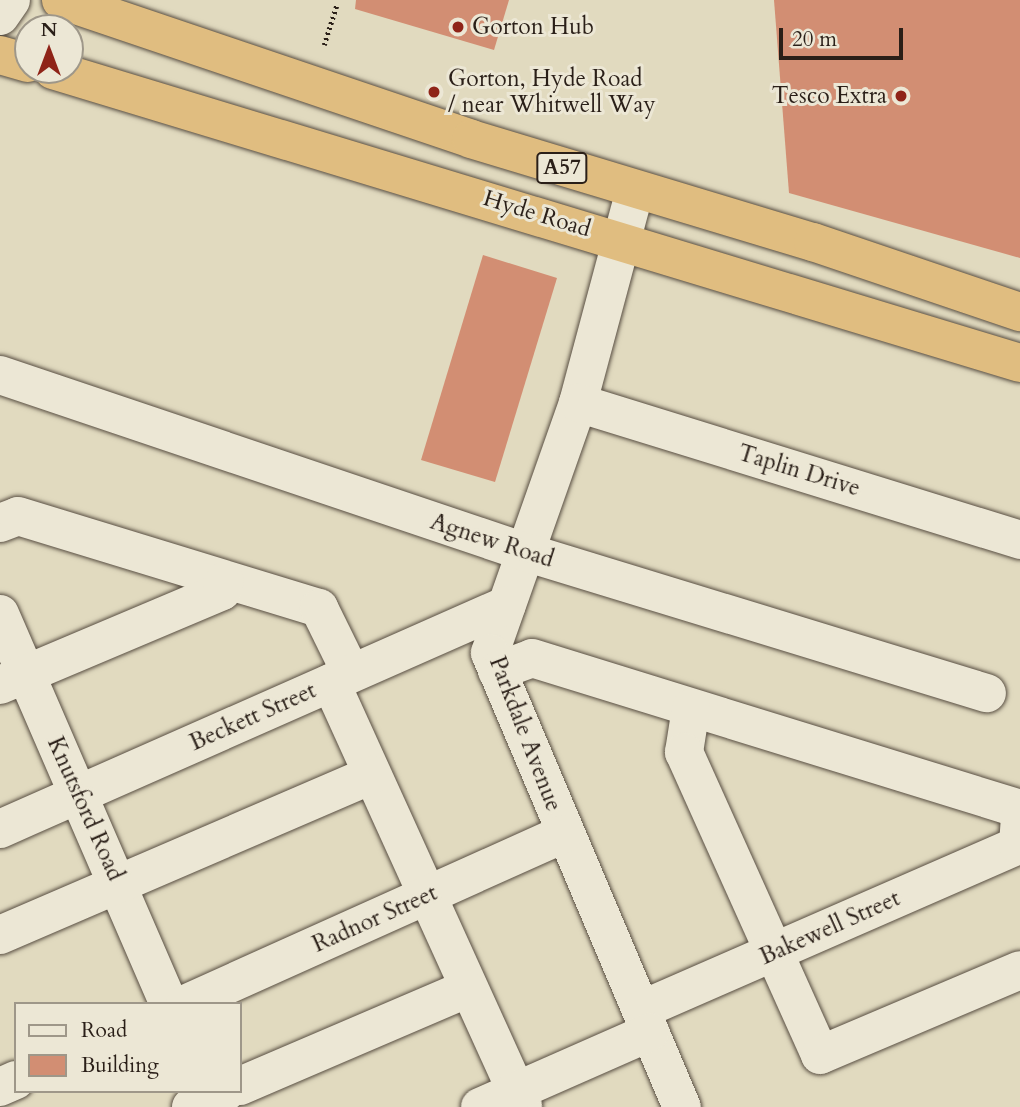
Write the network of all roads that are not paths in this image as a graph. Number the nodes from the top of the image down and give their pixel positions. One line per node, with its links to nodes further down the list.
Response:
1 (11, 0): 4 (street)
2 (61, 0): 3 (highway, A57)
3 (105, 6): 6 (highway, A57)
4 (0, 16)
5 (84, 79): 7 (highway, Hyde Road / A57)
6 (635, 190): 7 (street, Parkdale Avenue); 8 (highway, A57)
7 (622, 240): 9 (highway, Hyde Road / A57); 11 (street, Parkdale Avenue)
8 (1020, 312)
9 (1020, 363)
10 (0, 375): 14 (street, Agnew Road)
11 (578, 402): 13 (street, Taplin Drive); 14 (street, Parkdale Avenue)
12 (0, 523): 15 (street)
13 (1020, 540)
14 (525, 552): 16 (street, Parkdale Avenue); 21 (street, Agnew Road)
15 (225, 580): 19 (street); 20 (street)
16 (507, 605): 18 (street, Parkdale Avenue); 19 (street, Beckett Street)
17 (0, 614): 20 (street, Knutsford Road)
18 (497, 671): 22 (street); 27 (street, Parkdale Avenue)
19 (341, 678): 23 (street); 24 (street, Beckett Street)
20 (13, 679): 24 (street, Knutsford Road)
21 (987, 693)
22 (691, 708): 25 (street); 31 (street)
23 (372, 775): 28 (street); 29 (street)
24 (78, 794): 26 (street, Beckett Street); 28 (street, Knutsford Road)
25 (1019, 824): 31 (street, Bakewell Street)
26 (0, 829)
27 (564, 834): 29 (street, Radnor Street); 36 (street, Parkdale Avenue)
28 (118, 885): 30 (street); 34 (street, Knutsford Road)
29 (427, 896): 33 (street); 35 (street, Radnor Street)
30 (0, 935)
31 (772, 953): 32 (street); 36 (street, Bakewell Street)
32 (1020, 970)
33 (466, 989): 37 (street); 38 (street)
34 (168, 1002)
35 (189, 1002)
36 (645, 1021): 38 (street, Bakewell Street); 40 (street, Parkdale Avenue)
37 (242, 1085)
38 (519, 1099): 39 (street, Bakewell Street)
39 (480, 1107)
40 (682, 1107)

